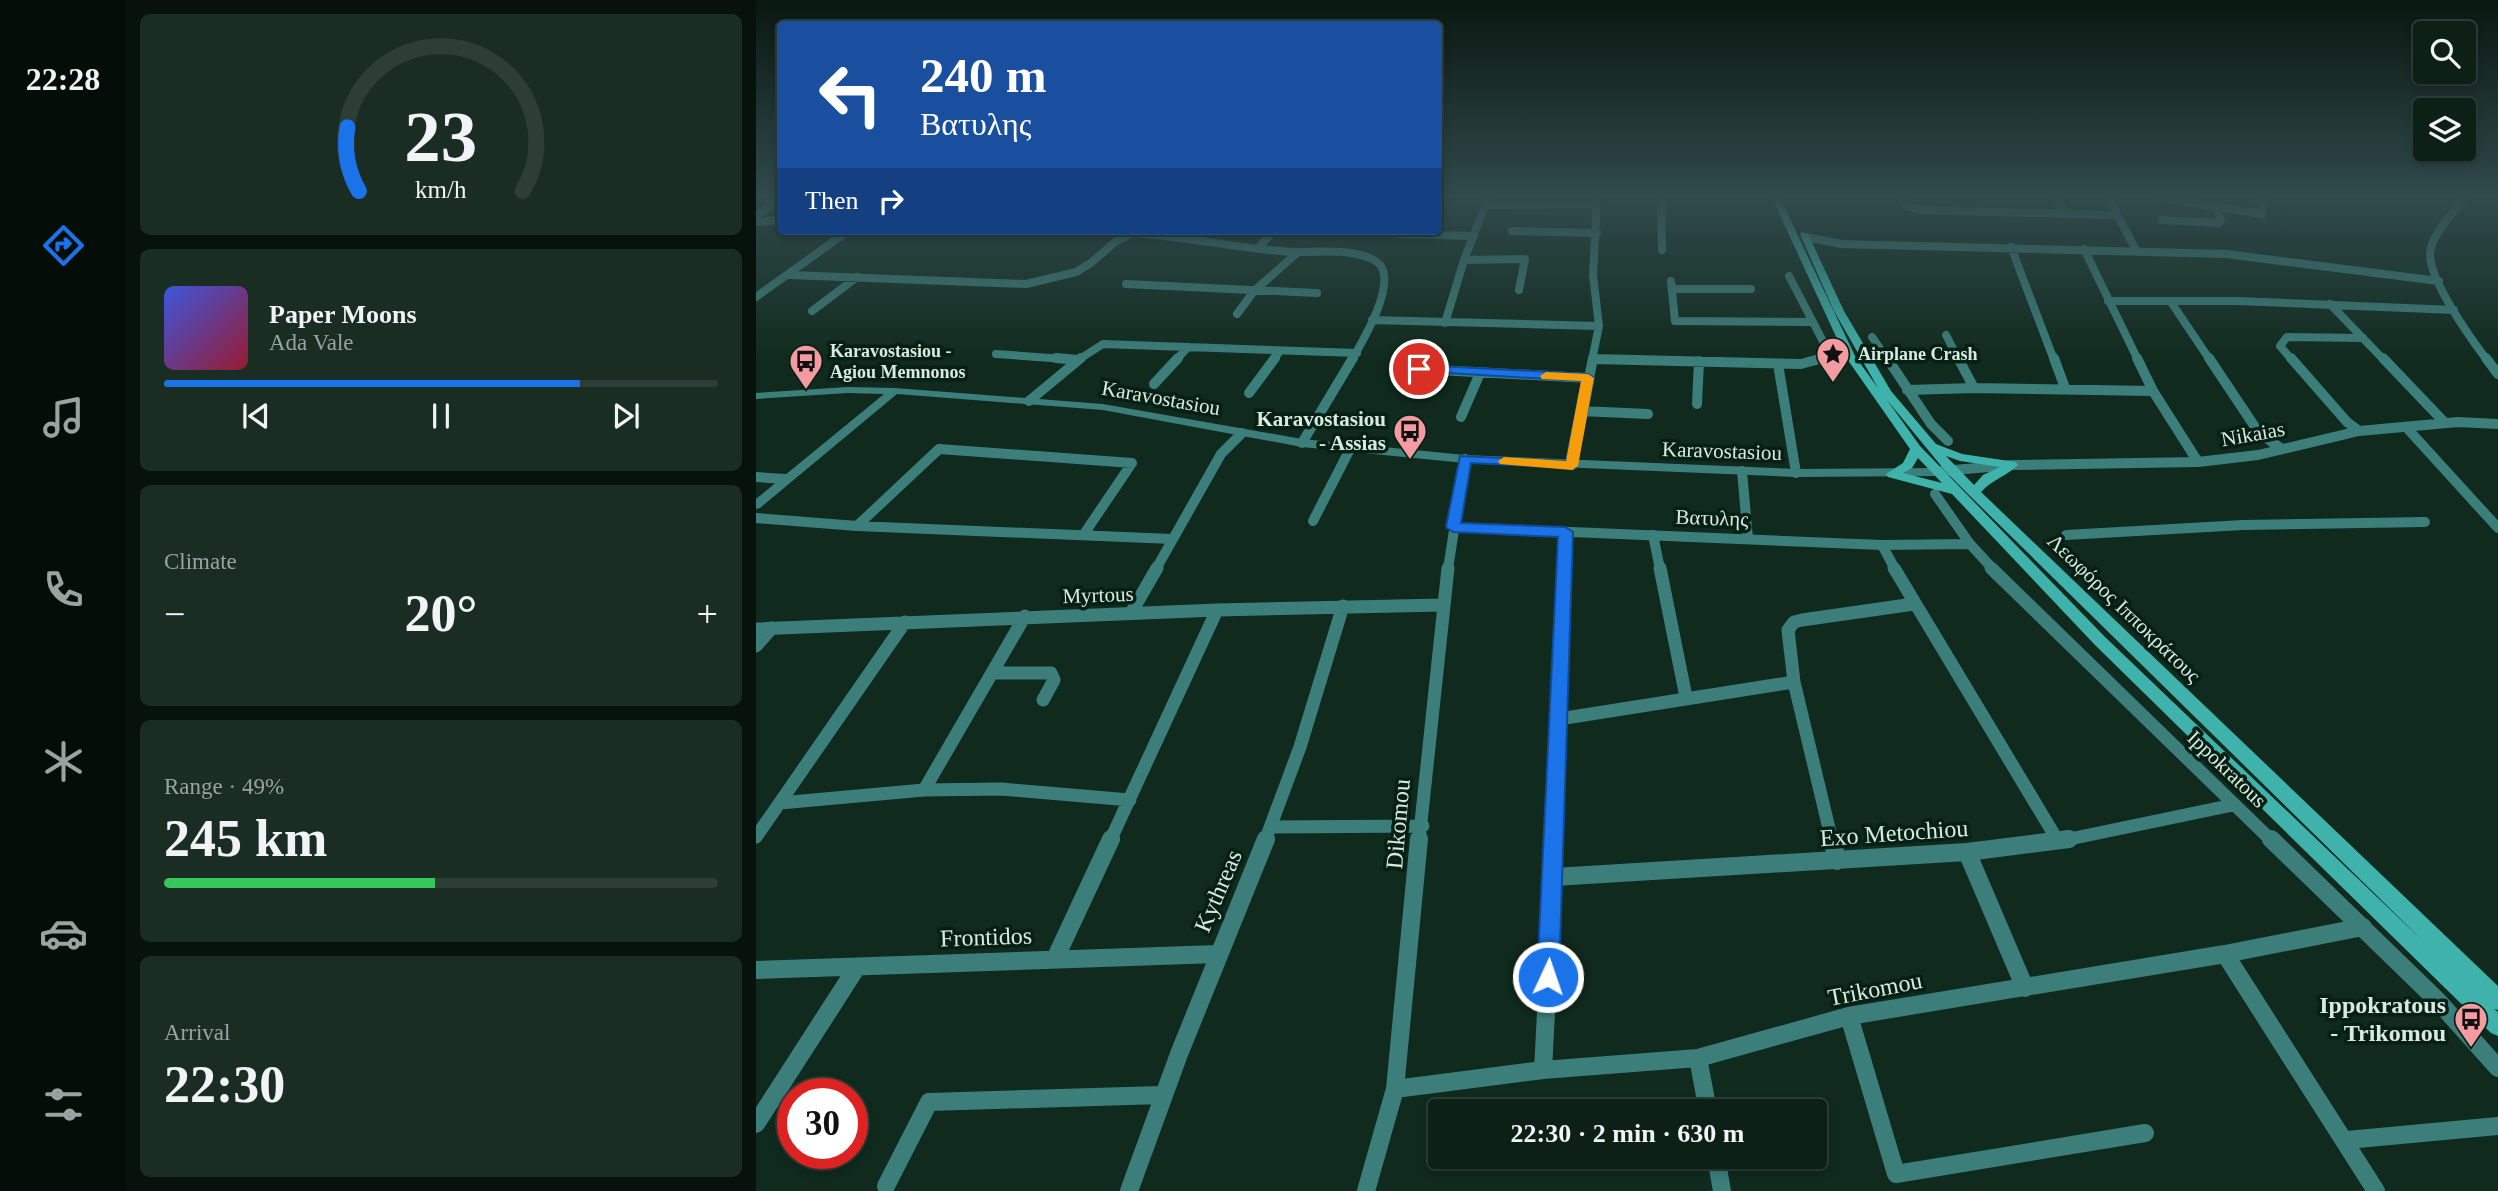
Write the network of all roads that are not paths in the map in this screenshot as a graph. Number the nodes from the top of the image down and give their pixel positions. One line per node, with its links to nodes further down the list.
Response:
1 (1297, 253): 20 (street)
2 (818, 254): 14 (street)
3 (1102, 254): 16 (street)
4 (1356, 254): 30 (street)
5 (1467, 254): 13 (street)
6 (1596, 254): 33 (street)
7 (1804, 254): 71 (main road)
8 (1814, 254): 69 (main road, Λεωφόρος Ιπποκράτους)
9 (2014, 254): 51 (street)
10 (2086, 254): 24 (street)
11 (2217, 254): 17 (street)
12 (2430, 254): 17 (street)
13 (1464, 260): 21 (street); 32 (street)
14 (790, 275): 16 (street); 23 (street)
15 (1789, 276): 31 (street)
16 (857, 277): 28 (street)
17 (2439, 281): 27 (street)
18 (1126, 284): 20 (street)
19 (1751, 289): 31 (street)
20 (1254, 290): 22 (street); 29 (street)
21 (1519, 290)
22 (1317, 293)
23 (756, 297)
24 (2108, 301): 25 (street); 54 (street)
25 (2171, 302): 26 (street); 72 (street)
26 (2330, 304): 27 (street); 36 (street)
27 (2454, 310): 47 (street)
28 (812, 311)
29 (1237, 314)
30 (1372, 320): 32 (street); 39 (street)
31 (1812, 322): 44 (street)
32 (1446, 323): 33 (street)
33 (1599, 326): 41 (street)
34 (1946, 335): 50 (street)
35 (1872, 337): 52 (street)
36 (2364, 338): 62 (street); 65 (street)
37 (1188, 347): 38 (street); 42 (street); 49 (street)
38 (1280, 351): 39 (street); 55 (street)
39 (1357, 353): 68 (street)
40 (996, 354): 42 (street)
41 (1594, 359): 43 (street); 48 (street)
42 (1078, 360): 57 (street)
43 (1699, 361): 44 (street); 58 (street)
44 (1778, 364): 79 (street)
45 (1419, 369): 46 (street)
46 (1480, 373): 48 (street); 61 (street)
47 (2498, 374)
48 (1588, 378): 59 (street)
49 (1154, 384)
50 (1974, 388): 51 (street); 52 (street)
51 (2065, 388): 54 (street)
52 (1907, 390): 67 (street)
53 (895, 391): 56 (street, Karavostasiou); 57 (street, Karavostasiou); 82 (street)
54 (2153, 391): 74 (street)
55 (1249, 393)
56 (756, 396)
57 (1029, 401): 66 (street, Karavostasiou)
58 (1697, 404)
59 (1581, 411): 60 (street); 76 (street)
60 (1648, 414)
61 (1461, 417)
62 (2445, 423): 63 (street, Nikaias); 64 (street, Nikaias)
63 (2498, 424)
64 (2406, 427): 65 (street, Nikaias); 92 (street)
65 (2360, 431): 72 (street, Nikaias)
66 (1242, 433): 68 (street, Karavostasiou); 97 (street)
67 (1948, 441)
68 (1302, 443): 70 (street, Karavostasiou)
69 (1930, 446): 75 (main road); 77 (main road, Λεωφόρος Ιπποκράτους)
70 (1350, 449): 73 (street, Karavostasiou); 88 (street)
71 (1916, 449): 77 (main road); 80 (main road)
72 (2281, 449): 74 (street, Nikaias)
73 (1465, 459): 76 (street, Karavostasiou); 91 (street, Dikomou)
74 (2198, 462): 75 (street, Nikaias)
75 (2012, 465): 77 (street, Nikaias); 85 (main road)
76 (1572, 466): 78 (street, Karavostasiou)
77 (1939, 469): 80 (street, Karavostasiou); 83 (main road, Λεωφόρος Ιπποκράτους); 85 (main road, Λεωφόρος Ιπποκράτους)
78 (1742, 471): 79 (street, Karavostasiou); 98 (street)
79 (1796, 473): 80 (street, Karavostasiou)
80 (1892, 474): 83 (main road)
81 (756, 477): 82 (street)
82 (785, 480): 86 (street)
83 (1954, 491): 136 (main road, Λεωφόρος Ιπποκράτους)
84 (1935, 494): 99 (street, Ippokratous)
85 (1974, 494): 134 (main road, Λεωφόρος Ιπποκράτους)
86 (756, 505)
87 (756, 518): 90 (street)
88 (1313, 521)
89 (2425, 522): 96 (street)
90 (857, 526): 94 (street); 94 (street)
91 (1453, 527): 93 (street, Βατυλης); 102 (street, Dikomou)
92 (2498, 528)
93 (1565, 532): 95 (street, Βατυλης); 115 (street)
94 (1084, 534): 97 (street)
95 (1653, 535): 98 (street, Βατυλης); 113 (street)
96 (2066, 536)
97 (1172, 539): 105 (street)
98 (1748, 539): 100 (street, Βατυλης)
99 (1970, 544): 100 (street, Βατυλης); 119 (street, Ippokratous)
100 (1882, 545): 101 (street)
101 (1914, 604): 112 (street); 123 (street)
102 (1442, 605): 103 (street, Myrtous); 120 (street, Dikomou)
103 (1343, 606): 104 (street, Myrtous); 121 (street, Kythreas)
104 (1217, 610): 105 (street, Myrtous); 117 (street)
105 (1131, 613): 106 (street, Myrtous)
106 (1025, 617): 107 (street, Myrtous); 111 (street)
107 (905, 622): 108 (street, Myrtous); 118 (street)
108 (772, 628): 109 (street, Myrtous); 110 (street)
109 (756, 629)
110 (756, 646)
111 (992, 673): 114 (street); 116 (street)
112 (1794, 682): 113 (street); 125 (street)
113 (1686, 697): 115 (street)
114 (1044, 700)
115 (1559, 719): 126 (street)
116 (924, 790): 117 (street); 118 (street)
117 (1130, 800): 130 (street)
118 (780, 803): 122 (street)
119 (2233, 805): 123 (street, Exo Metochiou); 127 (street, Ippokratous)
120 (1423, 825): 121 (street); 140 (street, Dikomou)
121 (1271, 828): 128 (street, Kythreas)
122 (756, 837)
123 (2059, 841): 124 (street, Exo Metochiou)
124 (1967, 852): 125 (street, Exo Metochiou); 133 (street)
125 (1837, 860): 126 (street, Exo Metochiou)
126 (1554, 877): 139 (street)
127 (2362, 927): 129 (street, Trikomou); 138 (street, Ippokratous)
128 (1217, 954): 130 (street, Frontidos); 141 (street, Kythreas)
129 (2225, 954): 133 (street, Trikomou); 146 (street)
130 (1055, 959): 131 (street, Frontidos)
131 (857, 967): 132 (street, Frontidos); 143 (street)
132 (756, 970)
133 (2025, 988): 135 (street, Trikomou)
134 (2498, 1000)
135 (1849, 1016): 137 (street, Trikomou); 145 (street)
136 (2498, 1026)
137 (1698, 1058): 139 (street, Trikomou); 142 (street)
138 (2498, 1068)
139 (1543, 1070): 140 (street, Trikomou)
140 (1395, 1089): 150 (street, Dikomou)
141 (1161, 1095): 148 (street); 149 (street, Kythreas)
142 (1706, 1099)
143 (756, 1124)
144 (2498, 1126): 146 (street)
145 (2145, 1133)
146 (2347, 1140): 152 (street)
147 (1718, 1169): 151 (street)
148 (886, 1186)
149 (1129, 1191)
150 (1366, 1191)
151 (1722, 1191)
152 (2376, 1191)

